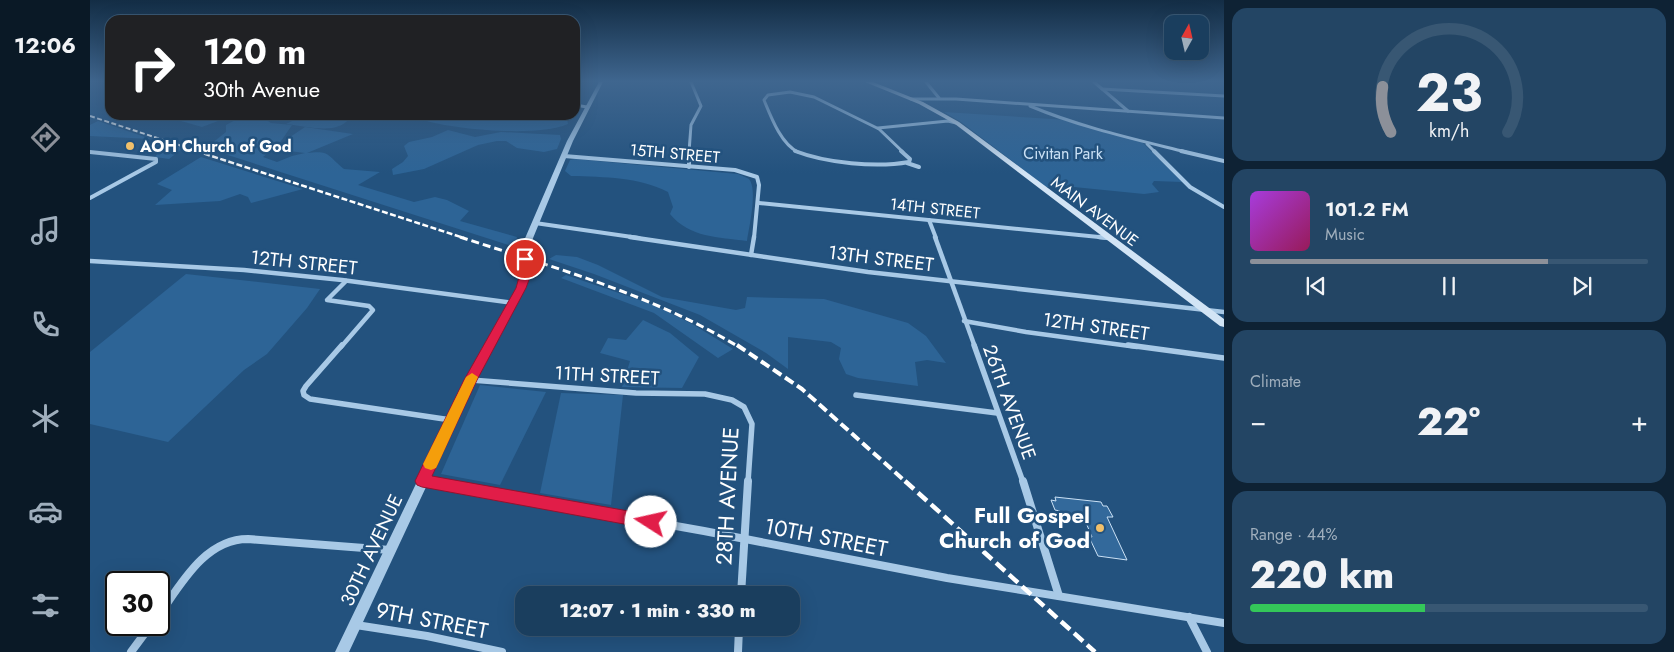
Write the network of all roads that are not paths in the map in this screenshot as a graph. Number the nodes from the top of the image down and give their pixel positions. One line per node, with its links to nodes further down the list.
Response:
1 (584, 112): 14 (street, 30TH AVENUE)
2 (698, 112): 18 (street)
3 (771, 112): 16 (street)
4 (847, 112): 10 (street)
5 (940, 112): 9 (main road, MAIN AVENUE)
6 (1045, 112): 12 (street)
7 (1148, 112): 8 (street)
8 (1224, 118)
9 (957, 123): 10 (street); 11 (street); 26 (main road, MAIN AVENUE)
10 (878, 128): 11 (street)
11 (882, 131): 16 (street)
12 (1144, 142): 15 (street); 23 (street)
13 (90, 152): 20 (street)
14 (564, 156): 18 (street, 15TH STREET); 25 (street, 30TH AVENUE)
15 (1224, 161)
16 (907, 162): 17 (street)
17 (919, 166)
18 (689, 167): 22 (street, 15TH STREET)
19 (90, 192): 20 (street)
20 (99, 193): 21 (street)
21 (90, 198)
22 (759, 203): 24 (street, 14TH STREET); 27 (street)
23 (1224, 207)
24 (929, 220): 26 (street, 14TH STREET); 30 (street, 26TH AVENUE)
25 (535, 223): 27 (street, 13TH STREET); 31 (street, 30TH AVENUE)
26 (1109, 238): 32 (main road, MAIN AVENUE)
27 (751, 255): 30 (street, 13TH STREET)
28 (90, 261): 29 (street, 12TH STREET)
29 (346, 281): 31 (street, 12TH STREET); 41 (street)
30 (952, 282): 32 (street, 13TH STREET); 34 (street, 26TH AVENUE)
31 (513, 303): 37 (street, 30TH AVENUE)
32 (1206, 311): 33 (street, 13TH STREET); 35 (main road, MAIN AVENUE)
33 (1224, 312)
34 (964, 321): 36 (street, 12TH STREET); 40 (street, 26TH AVENUE)
35 (1224, 324)
36 (1224, 358)
37 (471, 380): 39 (street, 11TH STREET); 41 (street, 30TH AVENUE)
38 (856, 395): 40 (street)
39 (740, 404): 43 (street, 28TH AVENUE)
40 (997, 413): 46 (street, 26TH AVENUE)
41 (452, 420): 42 (street, 30TH AVENUE)
42 (422, 481): 43 (street, 10TH STREET); 44 (street, 30TH AVENUE)
43 (745, 539): 45 (street, 28TH AVENUE); 46 (street, 10TH STREET)
44 (390, 550): 47 (street); 50 (street, 30TH AVENUE)
45 (742, 586)
46 (1059, 596): 48 (street, 10TH STREET)
47 (170, 601)
48 (1189, 617): 49 (street, 10TH STREET); 57 (street)
49 (1224, 623)
50 (356, 624): 54 (street, 30TH AVENUE); 55 (street, 9TH STREET)
51 (143, 636): 53 (street)
52 (739, 636): 56 (street)
53 (131, 652)
54 (342, 652)
55 (502, 652)
56 (738, 652)
57 (1207, 652)

